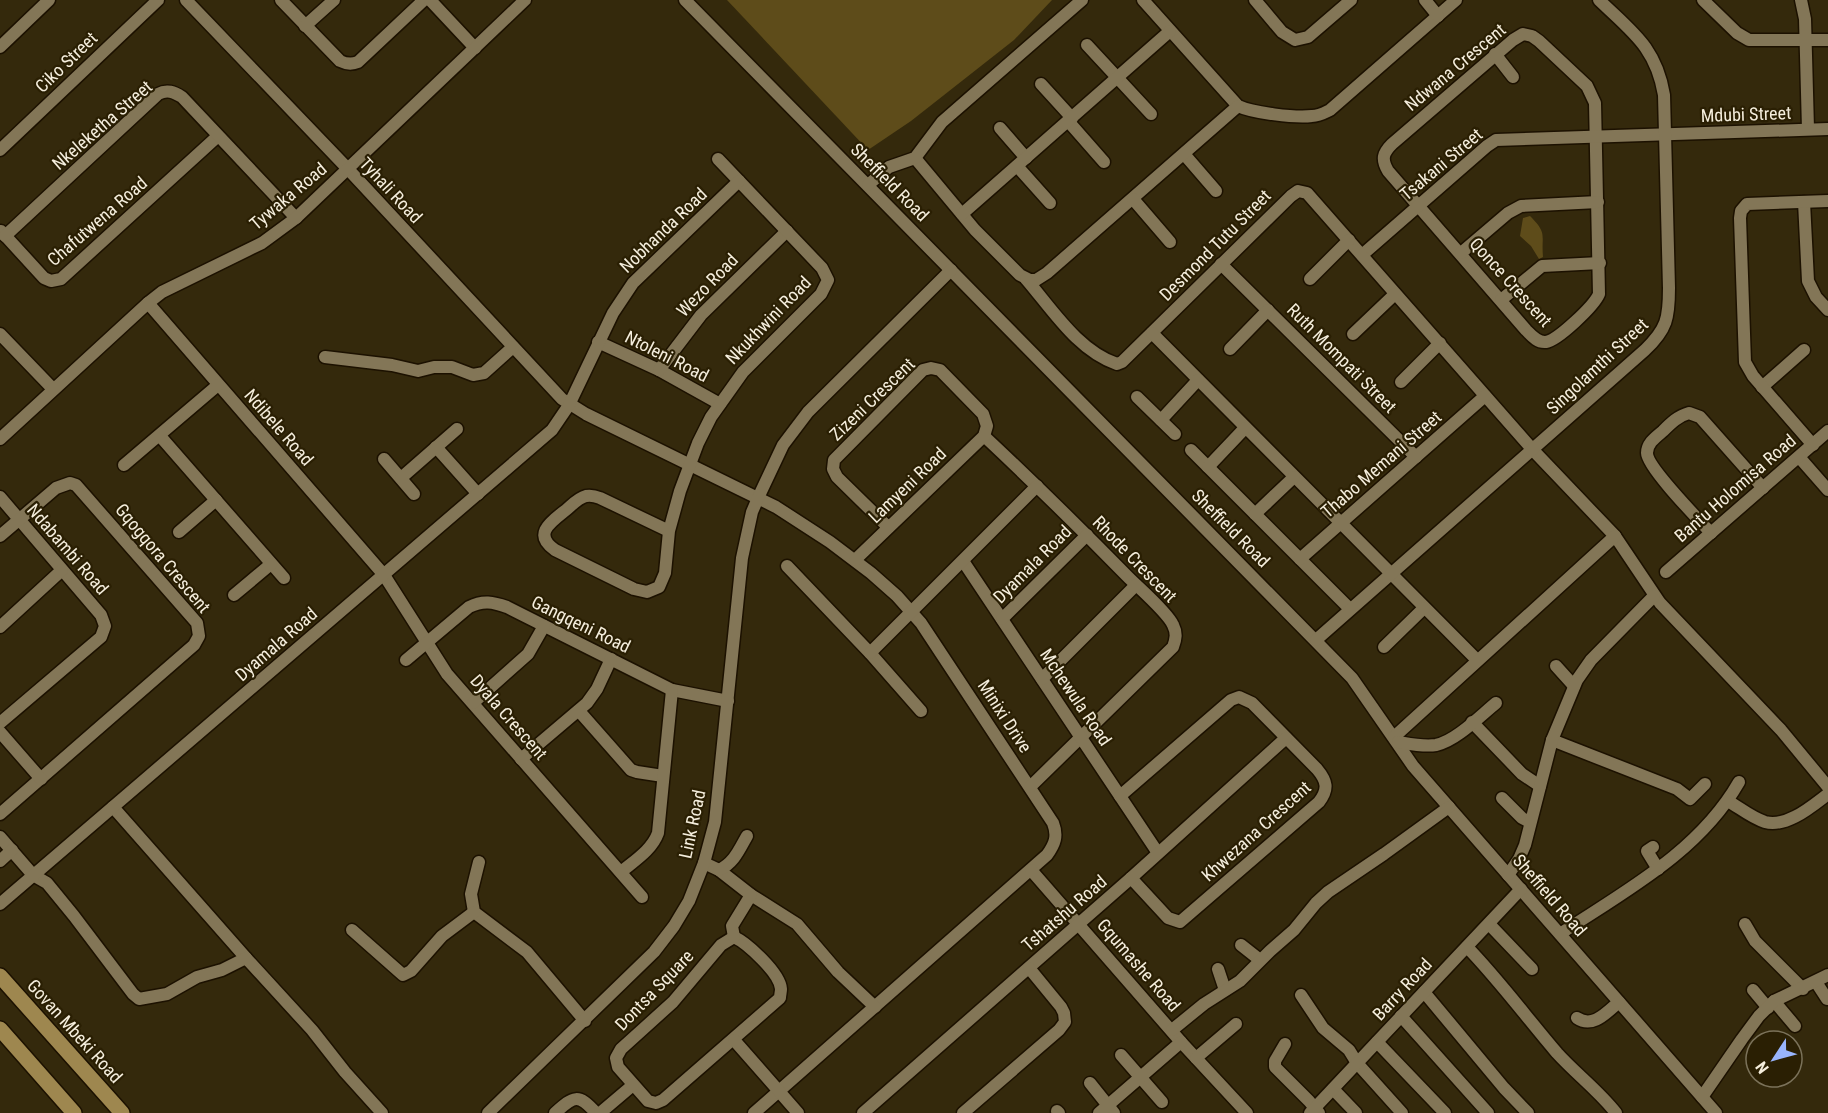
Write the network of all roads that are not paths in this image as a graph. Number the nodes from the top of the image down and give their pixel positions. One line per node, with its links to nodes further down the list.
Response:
1 (49, 0): 25 (street)
2 (158, 0): 40 (street, Ciko Street)
3 (186, 0): 46 (street, Tyhali Road)
4 (281, 0): 20 (street)
5 (334, 0): 20 (street)
6 (424, 0): 20 (street)
7 (430, 0): 26 (street)
8 (525, 0): 26 (street, Tywaka Road)
9 (686, 0): 48 (street, Sheffield Road)
10 (1082, 0): 42 (street)
11 (1255, 0): 12 (street)
12 (1351, 0)
13 (1425, 0): 19 (street)
14 (1456, 0): 19 (street)
15 (1599, 0): 37 (street, Singolamthi Street)
16 (1702, 0): 22 (street)
17 (1801, 0): 22 (street)
18 (1147, 1): 21 (street)
19 (1438, 16): 31 (street)
20 (305, 26)
21 (1170, 31): 29 (street); 31 (street)
22 (1805, 40): 23 (street); 35 (street)
23 (1828, 40)
24 (1088, 45): 29 (street)
25 (0, 47)
26 (475, 48): 46 (street, Tywaka Road)
27 (1495, 54): 28 (street); 39 (street, Ndwana Crescent); 55 (street, Ndwana Crescent)
28 (1514, 77)
29 (1117, 78): 32 (street); 33 (street)
30 (1041, 84): 33 (street)
31 (1238, 106): 41 (street)
32 (1151, 114)
33 (1070, 120): 44 (street); 45 (street)
34 (1000, 128): 44 (street)
35 (1808, 129): 36 (street, Mdubi Street); 37 (street, Mdubi Street)
36 (1828, 129)
37 (1665, 135): 39 (street, Tsakani Street); 103 (street, Singolamthi Street)
38 (218, 136): 57 (street, Nkeleketha Street); 59 (street, Nkeleketha Street); 59 (street, Chafutwena Road)
39 (1596, 138): 53 (street, Qonce Crescent); 55 (street, Tsakani Street)
40 (0, 150)
41 (1184, 154): 49 (street); 50 (street)
42 (915, 158): 48 (street); 56 (street)
43 (718, 159): 47 (street, Nkukhwini Road)
44 (1021, 162): 52 (street); 56 (street)
45 (1104, 162)
46 (348, 169): 57 (street, Tywaka Road); 79 (street, Tyhali Road)
47 (739, 181): 58 (street, Nkukhwini Road); 77 (street, Nobhanda Road)
48 (868, 185): 66 (street, Sheffield Road)
49 (1216, 191)
50 (1133, 199): 61 (street); 67 (street)
51 (1828, 201): 54 (street)
52 (1050, 202)
53 (1598, 202): 62 (street); 64 (street, Qonce Crescent)
54 (1804, 202): 73 (street); 87 (street)
55 (1418, 205): 62 (street, Qonce Crescent); 63 (street, Tsakani Street)
56 (962, 214): 67 (street)
57 (296, 218): 71 (street, Tywaka Road)
58 (787, 231): 83 (street, Wezo Road); 91 (street, Nkukhwini Road)
59 (3, 233)
60 (1349, 240): 63 (street); 65 (street, Desmond Tutu Street); 68 (street)
61 (1170, 242)
62 (1461, 253): 70 (street, Qonce Crescent)
63 (1362, 255): 69 (street)
64 (1600, 263): 70 (street); 70 (street, Qonce Crescent)
65 (1221, 264): 72 (street, Ruth Mompati Street); 74 (street, Desmond Tutu Street)
66 (951, 270): 119 (street, Link Road); 150 (street, Sheffield Road)
67 (1026, 279): 74 (street, Desmond Tutu Street)
68 (1310, 279)
69 (1395, 294): 75 (street); 78 (street)
70 (1501, 300)
71 (148, 303): 86 (street, Ndibele Road); 88 (street, Tywaka Road)
72 (1268, 310): 80 (street, Ruth Mompati Street); 106 (street, Ruth Mompati Street)
73 (1828, 310)
74 (1152, 333): 84 (street)
75 (1353, 334)
76 (0, 335): 88 (street)
77 (598, 342): 83 (street, Ntoleni Road); 92 (street, Nobhanda Road)
78 (1440, 343): 85 (street); 89 (street)
79 (513, 347): 82 (street); 92 (street, Tyhali Road)
80 (1230, 349)
81 (1804, 350): 87 (street)
82 (325, 357)
83 (658, 370): 91 (street, Ntoleni Road)
84 (1198, 380): 93 (street); 94 (street)
85 (1401, 382)
86 (218, 385): 98 (street); 139 (street, Ndibele Road)
87 (1762, 387): 101 (street)
88 (53, 389): 100 (street, Tywaka Road)
89 (1485, 396): 103 (street); 106 (street, Thabo Memani Street)
90 (1137, 397): 93 (street)
91 (720, 404): 109 (street, Nkukhwini Road)
92 (569, 405): 109 (street, Minixi Drive); 117 (street, Dyamala Road)
93 (1161, 420): 97 (street)
94 (1245, 428): 110 (street); 111 (street)
95 (457, 429): 102 (street)
96 (1828, 431): 101 (street, Bantu Holomisa Road)
97 (1175, 435)
98 (160, 436): 108 (street); 120 (street)
99 (984, 436): 113 (street, Rhode Crescent); 124 (street, Lamyeni Road); 124 (street, Zizeni Crescent)
100 (0, 439)
101 (1813, 445): 105 (street, Bantu Holomisa Road)
102 (436, 447): 112 (street); 117 (street)
103 (1532, 449): 130 (street); 138 (street, Singolamthi Street)
104 (1191, 450): 110 (street)
105 (1798, 457): 114 (street, Bantu Holomisa Road); 115 (street)
106 (1416, 458): 123 (street, Thabo Memani Street)
107 (384, 459): 112 (street)
108 (124, 465)
109 (689, 465): 119 (street, Minixi Drive); 125 (street, Nkukhwini Road)
110 (1208, 467): 121 (street)
111 (1294, 477): 121 (street); 123 (street)
112 (401, 478): 116 (street)
113 (1037, 486): 128 (street, Rhode Crescent); 133 (street)
114 (1763, 488): 127 (street, Bantu Holomisa Road); 127 (street)
115 (1828, 489)
116 (414, 494)
117 (478, 494): 139 (street, Dyamala Road)
118 (0, 497): 122 (street, Ndabambi Road)
119 (758, 498): 132 (street, Minixi Drive); 161 (street, Link Road)
120 (216, 500): 126 (street); 134 (street)
121 (1255, 514): 131 (street)
122 (19, 519): 129 (street, Gqogqora Crescent); 136 (street, Ndabambi Road); 175 (street, Gqogqora Crescent)
123 (1341, 524): 131 (street, Thabo Memani Street); 138 (street)
124 (888, 527): 132 (street, Lamyeni Road)
125 (669, 531): 125 (street, Nkukhwini Road)
126 (179, 532)
127 (1711, 533): 137 (street, Bantu Holomisa Road)
128 (1087, 535): 141 (street, Rhode Crescent); 147 (street, Dyamala Road)
129 (0, 536)
130 (1615, 536): 143 (street); 156 (street)
131 (1300, 559): 145 (street)
132 (855, 560): 146 (street, Minixi Drive)
133 (963, 561): 146 (street); 147 (street, Mchewula Road)
134 (271, 564): 140 (street); 142 (street)
135 (787, 566): 153 (street)
136 (62, 570): 149 (street); 167 (street, Ndabambi Road)
137 (1666, 572)
138 (1390, 574): 144 (street); 145 (street, Singolamthi Street)
139 (384, 575): 151 (street, Dyala Crescent); 185 (street, Dyamala Road)
140 (284, 578)
141 (1136, 585): 158 (street); 169 (street, Rhode Crescent)
142 (234, 596)
143 (1654, 596): 159 (street); 180 (street)
144 (1424, 608): 152 (street); 156 (street)
145 (1350, 609): 150 (street, Singolamthi Street)
146 (912, 612): 153 (street); 179 (street, Minixi Drive)
147 (1002, 619): 158 (street, Mchewula Road)
148 (544, 626): 151 (street, Gangqeni Road); 154 (street, Gangqeni Road); 162 (street)
149 (0, 627)
150 (1316, 640): 171 (street, Sheffield Road)
151 (426, 642): 155 (street); 162 (street, Dyala Crescent)
152 (1384, 647)
153 (870, 653): 165 (street)
154 (611, 659): 160 (street, Gangqeni Road); 164 (street)
155 (406, 660)
156 (1477, 660): 171 (street)
157 (1556, 666): 159 (street)
158 (1042, 679): 169 (street, Mchewula Road)
159 (1574, 686): 172 (street)
160 (672, 690): 161 (street, Gangqeni Road); 174 (street)
161 (728, 702): 196 (street, Link Road)
162 (473, 703): 173 (street, Dyala Crescent)
163 (1496, 703): 166 (street)
164 (579, 711): 173 (street); 174 (street)
165 (921, 711)
166 (1472, 722): 171 (street); 178 (street)
167 (0, 723)
168 (0, 732): 175 (street)
169 (1080, 737): 179 (street, Rhode Crescent); 182 (street, Mchewula Road)
170 (1286, 738): 182 (street, Khwezana Crescent); 193 (street, Tshatshu Road); 203 (street, Khwezana Crescent)
171 (1396, 740): 186 (street, Sheffield Road)
172 (1552, 740): 177 (street); 178 (street)
173 (521, 759): 200 (street, Dyala Crescent)
174 (663, 776): 200 (street)
175 (41, 779): 187 (street, Gqogqora Crescent)
176 (1739, 782): 184 (street)
177 (1705, 783)
178 (1540, 786): 188 (street)
179 (1030, 787): 199 (street, Minixi Drive)
180 (1828, 787)
181 (1828, 794): 184 (street)
182 (1120, 796): 193 (street, Mchewula Road)
183 (1502, 798): 188 (street)
184 (1728, 801): 197 (street)
185 (113, 807): 201 (street, Dyamala Road); 217 (street)
186 (1449, 807): 202 (street, Sheffield Road); 218 (street)
187 (0, 814)
188 (1530, 822): 202 (street)
189 (747, 836): 198 (street)
190 (0, 837): 192 (street)
191 (1653, 847): 197 (street)
192 (12, 850): 194 (street); 201 (street)
193 (1158, 853): 203 (street, Tshatshu Road)
194 (0, 861)
195 (479, 862): 208 (street)
196 (704, 863): 198 (street); 236 (street, Link Road)
197 (1658, 869): 213 (street)
198 (719, 870): 205 (street)
199 (1031, 870): 209 (street, Gqumashe Road); 233 (street, Minixi Drive)
200 (621, 872): 206 (street, Dyala Crescent)
201 (33, 875): 207 (street, Dyamala Road); 217 (street)
202 (1508, 875): 204 (street, Sheffield Road)
203 (1131, 878): 209 (street, Tshatshu Road)
204 (1521, 889): 210 (street, Barry Road); 213 (street, Sheffield Road)
205 (751, 895): 214 (street); 233 (street)
206 (642, 897)
207 (0, 904)
208 (474, 912): 212 (street); 236 (street)
209 (1079, 923): 219 (street, Tshatshu Road); 240 (street, Gqumashe Road)
210 (1489, 924): 216 (street, Barry Road); 221 (street)
211 (1745, 924): 225 (street)
212 (352, 930)
213 (1560, 934): 231 (street, Sheffield Road)
214 (734, 937): 241 (street, Dontsa Square); 250 (street, Dontsa Square)
215 (1241, 945): 218 (street)
216 (1467, 947): 228 (street, Barry Road); 275 (street)
217 (246, 958): 260 (street)
218 (1260, 960): 226 (street)
219 (1029, 968): 253 (street, Tshatshu Road); 268 (street)
220 (1218, 969): 226 (street)
221 (1532, 969)
222 (1828, 975): 224 (street)
223 (0, 976): 259 (main road, Govan Mbeki Road)
224 (1816, 982): 225 (street); 230 (street)
225 (1803, 988): 232 (street)
226 (1224, 990): 240 (street)
227 (1753, 990): 232 (street)
228 (1424, 992): 234 (street, Barry Road); 274 (street)
229 (1301, 995): 247 (street)
230 (1827, 999)
231 (1619, 1002): 235 (street); 255 (street, Sheffield Road)
232 (1771, 1004): 238 (street); 255 (street)
233 (875, 1008): 252 (street, Minixi Drive)
234 (1401, 1017): 243 (street, Barry Road); 273 (street)
235 (1577, 1018)
236 (585, 1021): 261 (street, Link Road)
237 (1236, 1024): 246 (street)
238 (1795, 1026)
239 (0, 1029): 258 (main road)
240 (1172, 1030): 242 (street, Gqumashe Road)
241 (734, 1040): 250 (street, Dontsa Square); 252 (street)
242 (1181, 1041): 246 (street, Gqumashe Road); 248 (street)
243 (1377, 1042): 247 (street, Barry Road); 272 (street)
244 (1285, 1044): 257 (street)
245 (1121, 1055): 248 (street)
246 (1196, 1058): 269 (street, Gqumashe Road)
247 (1357, 1064): 251 (street, Barry Road); 271 (street)
248 (1140, 1077): 254 (street); 256 (street)
249 (1090, 1083): 256 (street)
250 (633, 1085): 263 (street)
251 (1333, 1089): 257 (street, Barry Road); 270 (street)
252 (779, 1091): 264 (street, Minixi Drive); 265 (street)
253 (876, 1102): 266 (street, Tshatshu Road); 267 (street)
254 (1162, 1102)
255 (1708, 1107)
256 (1107, 1110)
257 (1315, 1111)
258 (74, 1113)
259 (122, 1113)
260 (382, 1113)
261 (488, 1113)
262 (555, 1113): 263 (street)
263 (598, 1113)
264 (754, 1113)
265 (798, 1113)
266 (863, 1113)
267 (885, 1113)
268 (963, 1113)
269 (1246, 1113)
270 (1356, 1113)
271 (1402, 1113)
272 (1445, 1113)
273 (1488, 1113)
274 (1528, 1113)
275 (1616, 1113)

